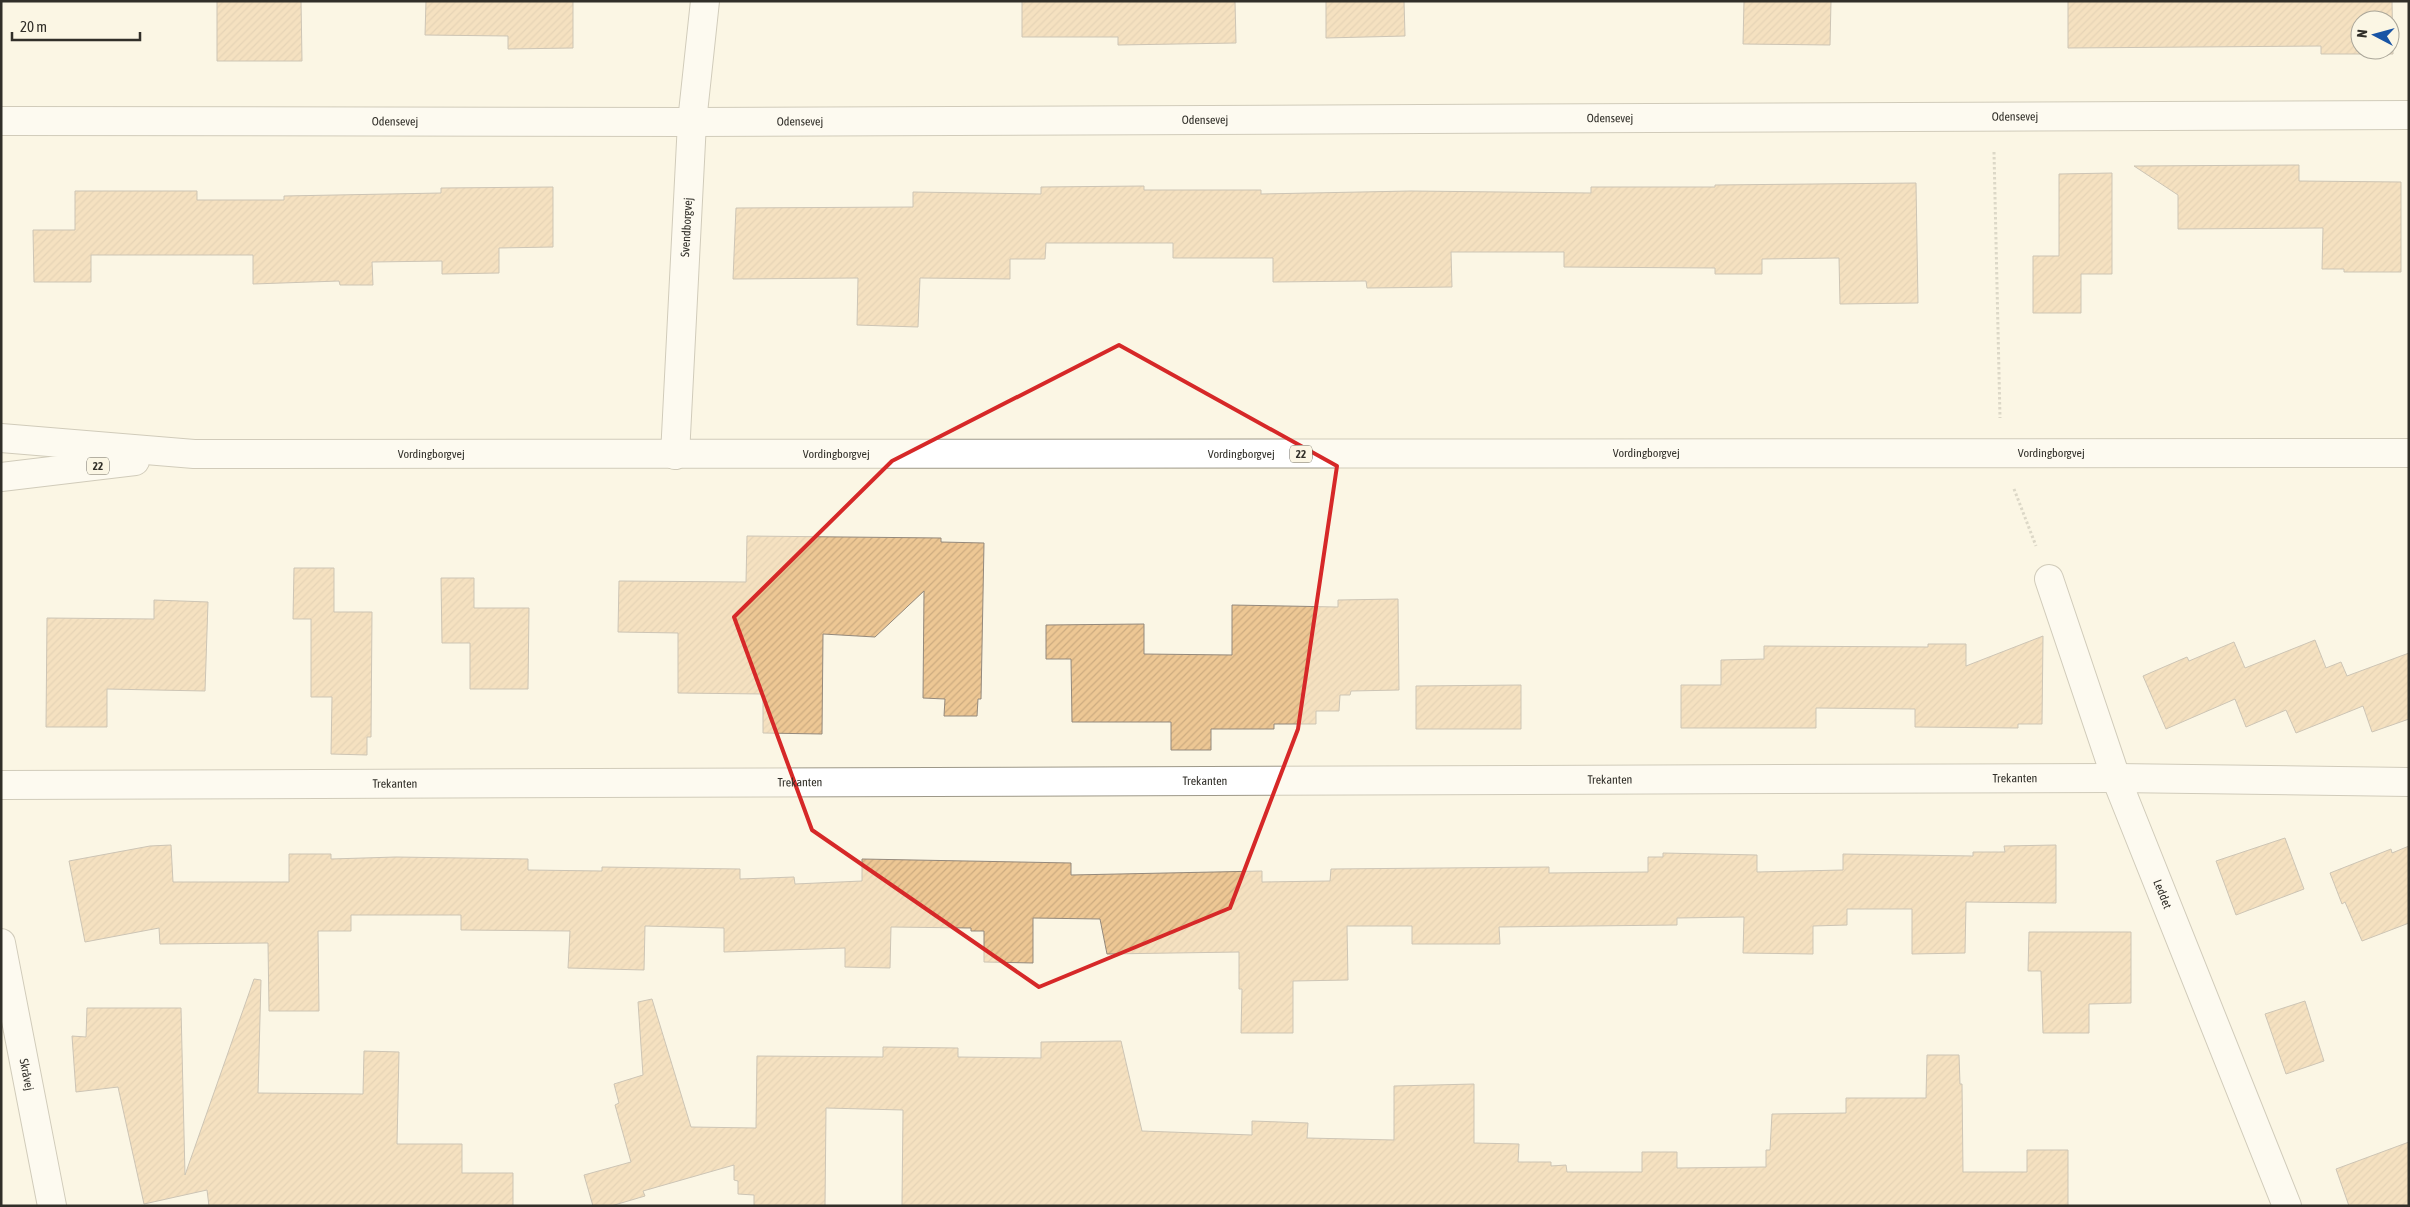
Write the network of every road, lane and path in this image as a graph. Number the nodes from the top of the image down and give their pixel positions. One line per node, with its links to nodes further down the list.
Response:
1 (705, 1): 5 (street, Svendborgvej)
2 (2409, 115): 3 (street, Odensevej)
3 (1993, 116): 5 (street, Odensevej); 9 (path)
4 (1, 120): 5 (street, Odensevej)
5 (692, 122): 10 (street, Svendborgvej)
6 (1, 438): 8 (street, Vordingborgvej / 22)
7 (2409, 453): 9 (street, Vordingborgvej / 22)
8 (194, 454): 10 (street, Vordingborgvej / 22); 11 (street, Vordingborgvej / 22)
9 (2001, 454): 10 (street, Vordingborgvej / 22); 12 (path)
10 (675, 455)
11 (1, 477)
12 (2049, 579): 13 (street, Leddet)
13 (2116, 778): 14 (street, Trekanten); 15 (street, Trekanten); 18 (street, Leddet)
14 (2409, 782)
15 (1, 785)
16 (1, 942): 17 (street, Skråvej)
17 (52, 1206)
18 (2287, 1206)

